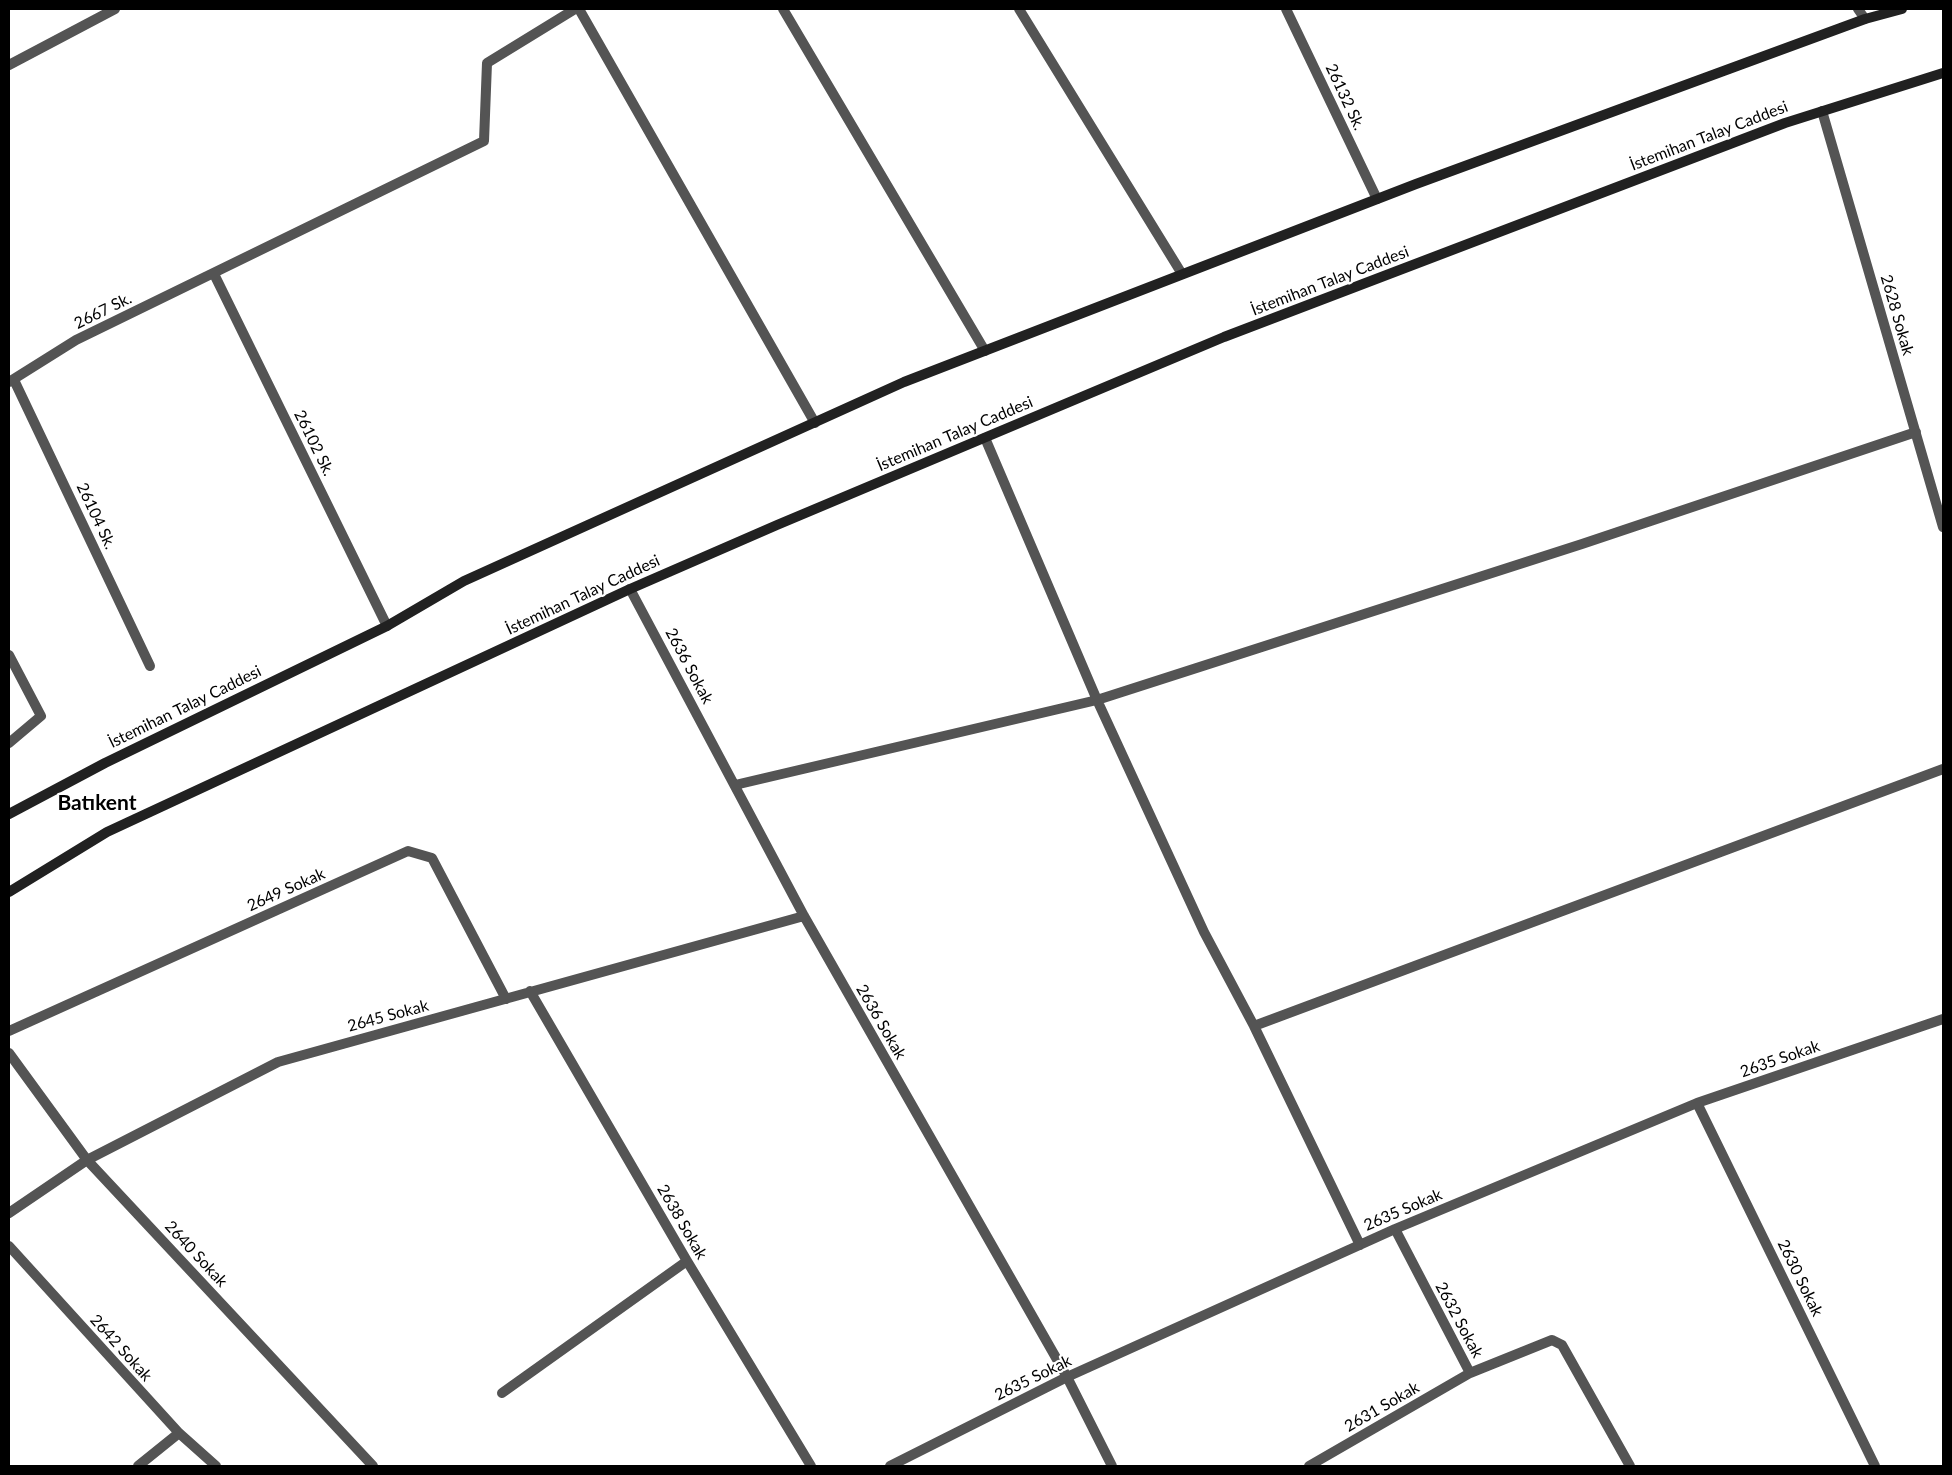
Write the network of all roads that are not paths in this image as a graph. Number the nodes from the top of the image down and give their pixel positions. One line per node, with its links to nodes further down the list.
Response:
1 (115, 9): 9 (street)
2 (577, 9): 13 (street, 2667 Sk.); 17 (street)
3 (783, 9): 15 (street)
4 (1018, 9): 14 (street)
5 (1286, 9): 12 (street, 26132 Sk.)
6 (1858, 9): 8 (street)
7 (1902, 9): 8 (main road, İstemihan Talay Caddesi)
8 (1865, 19): 12 (main road, İstemihan Talay Caddesi)
9 (9, 65)
10 (1943, 73): 11 (main road, İstemihan Talay Caddesi)
11 (1822, 111): 18 (street, 2628 Sokak); 19 (main road, İstemihan Talay Caddesi)
12 (1376, 199): 14 (main road, İstemihan Talay Caddesi)
13 (214, 274): 16 (street, 2667 Sk.); 22 (street, 26102 Sk.)
14 (1182, 274): 15 (main road, İstemihan Talay Caddesi)
15 (985, 351): 17 (main road, İstemihan Talay Caddesi)
16 (11, 381): 24 (street, 26104 Sk.)
17 (814, 423): 22 (main road, İstemihan Talay Caddesi)
18 (1916, 432): 20 (street, 2628 Sokak); 25 (street)
19 (985, 438): 21 (main road, İstemihan Talay Caddesi); 25 (street)
20 (1943, 528)
21 (630, 589): 28 (street, 2636 Sokak); 30 (main road, İstemihan Talay Caddesi)
22 (387, 626): 29 (main road, İstemihan Talay Caddesi)
23 (9, 655): 26 (street)
24 (150, 666)
25 (1097, 700): 28 (street); 35 (street)
26 (9, 743)
27 (1943, 769): 35 (street)
28 (736, 785): 31 (street, 2636 Sokak)
29 (9, 814)
30 (9, 892)
31 (804, 916): 32 (street, 2645 Sokak); 46 (street, 2636 Sokak)
32 (530, 991): 33 (street, 2645 Sokak); 44 (street, 2638 Sokak)
33 (506, 999): 36 (street, 2649 Sokak); 39 (street, 2645 Sokak)
34 (1943, 1019): 38 (street, 2635 Sokak)
35 (1254, 1026): 42 (street)
36 (9, 1031)
37 (9, 1053): 39 (street, 2640 Sokak)
38 (1697, 1103): 41 (street, 2635 Sokak); 57 (street, 2630 Sokak)
39 (87, 1160): 40 (street, 2645 Sokak); 51 (street, 2640 Sokak)
40 (9, 1213)
41 (1395, 1229): 42 (street, 2635 Sokak); 45 (street, 2632 Sokak)
42 (1360, 1245): 46 (street, 2635 Sokak)
43 (9, 1248): 48 (street, 2642 Sokak)
44 (687, 1261): 47 (street); 52 (street, 2638 Sokak)
45 (1470, 1373): 55 (street, 2631 Sokak); 56 (street, 2632 Sokak)
46 (1067, 1378): 53 (street, 2635 Sokak); 54 (street, 2636 Sokak)
47 (502, 1392)
48 (179, 1433): 49 (street); 50 (street, 2642 Sokak)
49 (138, 1466)
50 (216, 1466)
51 (373, 1466)
52 (811, 1466)
53 (890, 1466)
54 (1112, 1466)
55 (1309, 1466)
56 (1630, 1466)
57 (1875, 1466)

